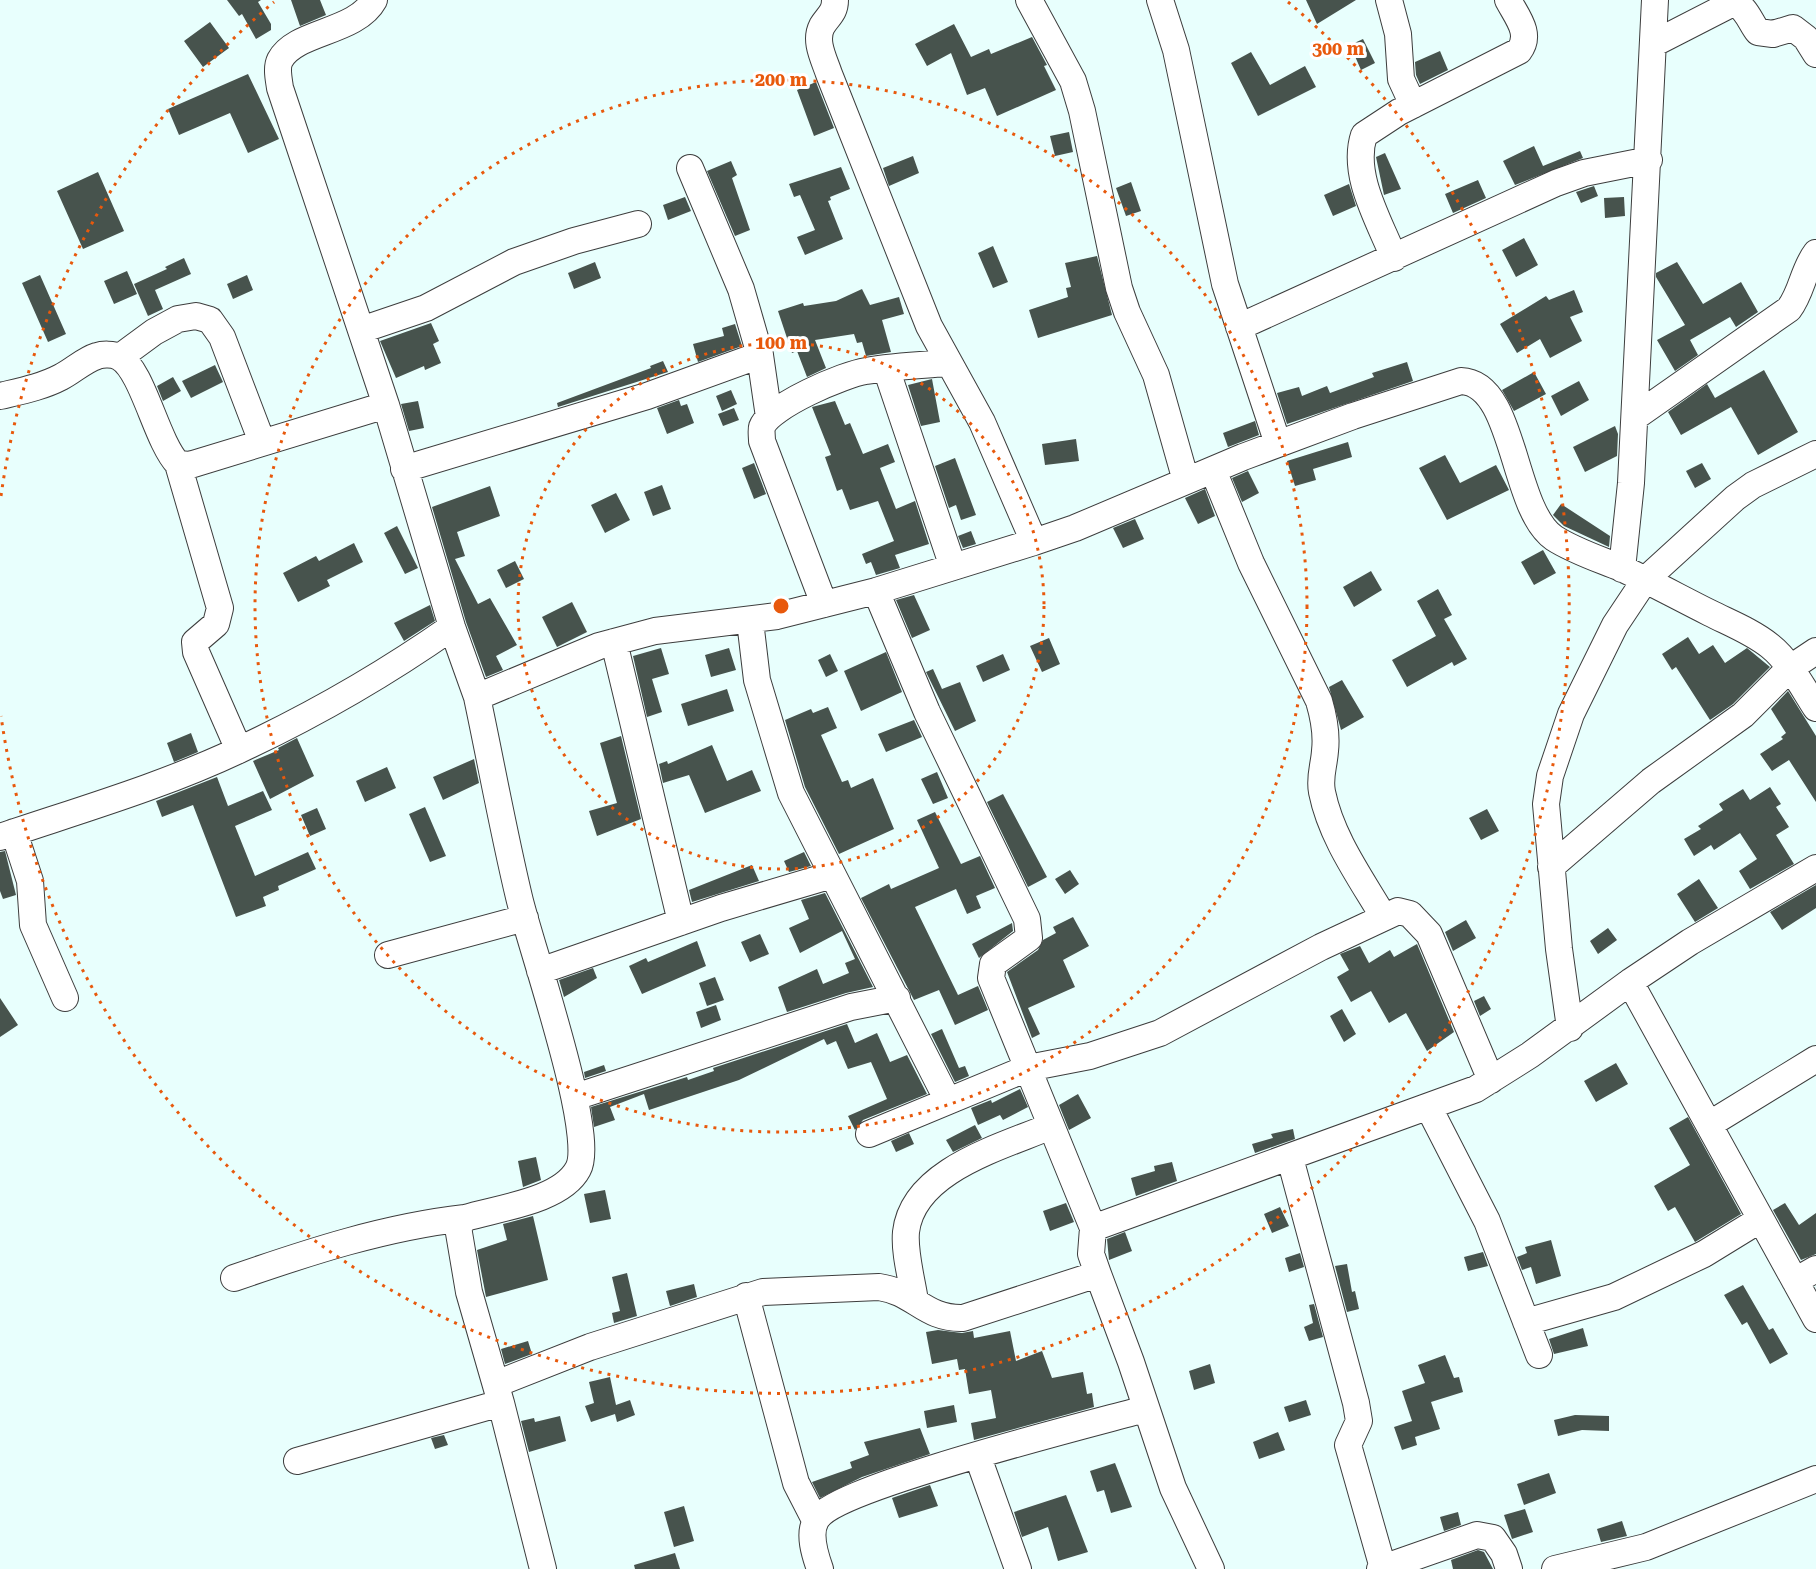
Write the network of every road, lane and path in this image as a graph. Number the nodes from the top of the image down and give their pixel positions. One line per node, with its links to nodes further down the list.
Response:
1 (375, 0): 17 (street)
2 (835, 0): 20 (street)
3 (1029, 0): 32 (street)
4 (1160, 0): 16 (street)
5 (1389, 0): 10 (street)
6 (1508, 0): 10 (street)
7 (1655, 0): 9 (street)
8 (1813, 41): 9 (street)
9 (1653, 44): 11 (street)
10 (1413, 105): 15 (street)
11 (1648, 160): 15 (street); 25 (street)
12 (690, 168): 18 (street)
13 (638, 224): 17 (street)
14 (1816, 253): 25 (street)
15 (1394, 258): 16 (street)
16 (1239, 327): 27 (street)
17 (360, 330): 23 (street)
18 (760, 355): 24 (street); 30 (street)
19 (120, 357): 22 (street); 26 (street); 29 (street)
20 (949, 363): 21 (street); 33 (street)
21 (886, 368): 24 (street); 34 (street)
22 (0, 396)
23 (386, 405): 26 (street); 30 (street)
24 (770, 417): 37 (street)
25 (1635, 417): 35 (street)
26 (262, 442): 29 (street)
27 (1278, 444): 31 (street); 35 (street)
28 (1816, 454): 35 (street)
29 (178, 464): 45 (street)
30 (404, 469): 39 (street)
31 (1213, 470): 32 (street); 50 (street)
32 (1186, 481): 33 (street)
33 (1034, 542): 34 (street)
34 (953, 567): 36 (street)
35 (1634, 575): 42 (street); 47 (street)
36 (876, 591): 37 (street); 60 (street)
37 (824, 604): 38 (street)
38 (750, 621): 40 (street); 49 (street)
39 (452, 627): 43 (street); 45 (street)
40 (614, 642): 43 (street); 52 (street)
41 (1816, 651): 42 (street)
42 (1789, 669): 44 (street); 47 (street)
43 (477, 697): 51 (street)
44 (1816, 708)
45 (239, 750): 46 (street)
46 (7, 835): 56 (street)
47 (1551, 867): 58 (street)
48 (1816, 868): 55 (street)
49 (832, 875): 52 (street); 57 (street)
50 (1383, 916): 60 (street); 61 (street)
51 (525, 918): 53 (street); 54 (street)
52 (681, 922): 54 (street)
53 (388, 955)
54 (540, 971): 62 (street)
55 (1630, 982): 58 (street); 65 (street)
56 (65, 998)
57 (897, 998): 62 (street); 63 (street)
58 (1570, 1028): 61 (street)
59 (1816, 1059): 65 (street)
60 (1028, 1068): 63 (street); 66 (street)
61 (1491, 1080): 64 (street)
62 (575, 1097): 69 (street)
63 (948, 1101): 67 (street)
64 (1429, 1108): 68 (street); 78 (street)
65 (1710, 1124): 70 (street)
66 (1051, 1126): 71 (street); 76 (street)
67 (869, 1134)
68 (1290, 1158): 71 (street); 87 (street)
69 (465, 1218): 74 (street); 80 (street)
70 (1761, 1219): 73 (street); 78 (street)
71 (1093, 1228): 72 (street)
72 (1098, 1274): 76 (street); 81 (street)
73 (1806, 1275): 77 (street)
74 (234, 1278)
75 (746, 1296): 76 (street); 80 (street); 85 (street)
76 (915, 1301)
77 (1816, 1319)
78 (1526, 1322): 79 (street)
79 (1539, 1355)
80 (499, 1394): 83 (street); 88 (street)
81 (1145, 1409): 82 (street); 90 (street)
82 (978, 1456): 85 (street); 89 (street)
83 (297, 1461)
84 (1816, 1479): 92 (street)
85 (816, 1520): 86 (street)
86 (813, 1567)
87 (1382, 1568): 91 (street)
88 (543, 1569)
89 (1018, 1569)
90 (1211, 1569)
91 (1509, 1569)
92 (1555, 1569)

